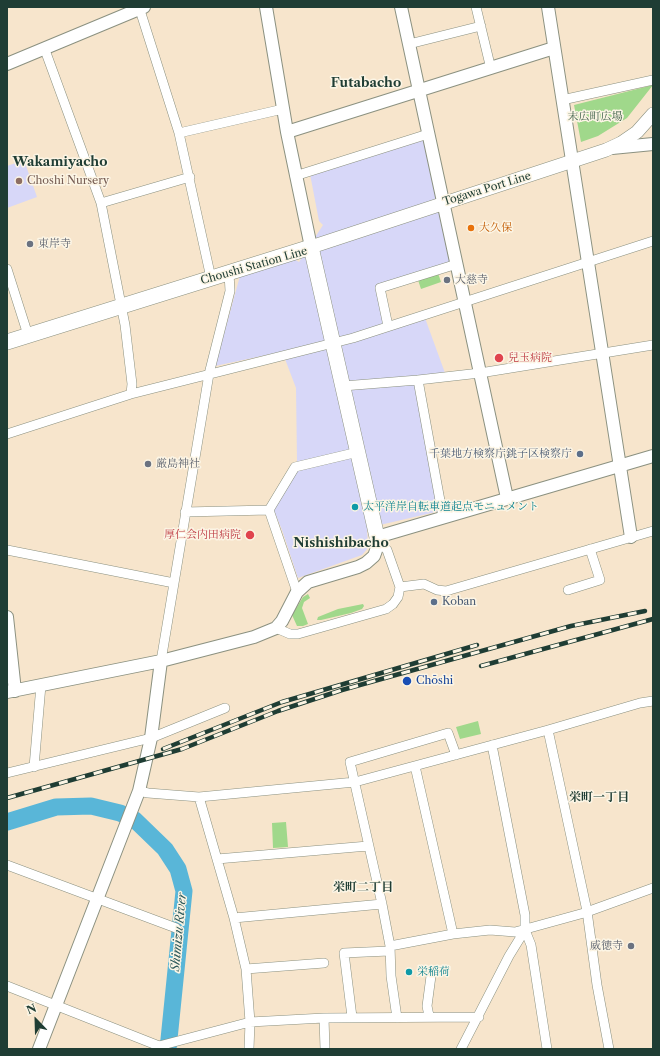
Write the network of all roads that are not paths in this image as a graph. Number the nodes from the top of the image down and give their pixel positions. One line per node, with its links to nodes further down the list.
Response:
1 (266, 7): 15 (street)
2 (401, 7): 7 (street)
3 (476, 7): 6 (street)
4 (548, 7): 8 (street)
5 (141, 8): 9 (street); 18 (street)
6 (481, 26): 7 (street); 11 (street)
7 (409, 44): 13 (street)
8 (554, 48): 11 (street); 14 (street)
9 (45, 50): 10 (street); 26 (street)
10 (7, 64)
11 (491, 68): 13 (street)
12 (653, 80): 14 (street)
13 (419, 90): 17 (street); 19 (street)
14 (562, 100): 22 (street)
15 (284, 109): 17 (street); 18 (street)
16 (653, 114): 21 (main road, Togawa Port Line)
17 (287, 132): 23 (street)
18 (179, 133): 24 (street)
19 (428, 134): 23 (street); 25 (street)
20 (653, 144): 21 (street)
21 (612, 148): 22 (main road, Togawa Port Line)
22 (572, 162): 25 (main road, Togawa Port Line); 29 (street)
23 (296, 176): 28 (street)
24 (190, 177): 26 (street); 33 (street)
25 (443, 202): 28 (main road, Togawa Port Line); 30 (street)
26 (101, 203): 35 (street)
27 (653, 241): 29 (street)
28 (311, 247): 32 (main road, Choushi Station Line); 39 (main road, Choushi Station Line)
29 (588, 263): 34 (street); 41 (street)
30 (457, 264): 34 (street); 36 (street)
31 (7, 269): 37 (street)
32 (229, 273): 33 (main road, Choushi Station Line); 43 (street)
33 (211, 278): 35 (main road, Choushi Station Line)
34 (464, 302): 36 (street); 42 (street)
35 (121, 307): 37 (main road, Choushi Station Line); 46 (street)
36 (388, 326): 39 (street)
37 (28, 335): 38 (main road, Choushi Station Line)
38 (7, 342)
39 (333, 343): 43 (street); 45 (main road, Choushi Station Line)
40 (653, 345): 41 (street)
41 (602, 353): 42 (street); 50 (street)
42 (480, 373): 44 (street); 51 (street)
43 (208, 374): 46 (street); 53 (street)
44 (418, 380): 45 (street); 54 (street)
45 (343, 386): 48 (main road, Choushi Station Line)
46 (132, 394): 47 (street)
47 (7, 434)
48 (358, 452): 52 (street); 57 (main road, Choushi Station Line)
49 (653, 456): 50 (street)
50 (620, 466): 51 (street); 56 (street)
51 (507, 498): 54 (street)
52 (269, 510): 53 (street); 63 (street)
53 (185, 512): 60 (street)
54 (443, 517): 57 (street)
55 (653, 531): 56 (street)
56 (631, 537): 58 (street)
57 (378, 539): 61 (street); 63 (street)
58 (590, 549): 61 (street); 62 (street)
59 (7, 550): 60 (street)
60 (174, 583): 66 (street)
61 (400, 587): 65 (street)
62 (568, 590)
63 (297, 592): 65 (street)
64 (7, 617): 68 (street)
65 (276, 628): 66 (street)
66 (161, 661): 67 (street); 72 (street)
67 (41, 685): 68 (street); 75 (street)
68 (11, 692)
69 (653, 701): 71 (street)
70 (225, 708): 72 (street)
71 (548, 730): 73 (street); 87 (street)
72 (151, 738): 75 (street); 79 (street)
73 (492, 745): 74 (street); 90 (street)
74 (456, 756): 76 (street); 78 (street)
75 (34, 766): 77 (street)
76 (415, 766): 78 (street); 91 (street)
77 (7, 773)
78 (355, 782): 80 (street); 81 (street)
79 (139, 791): 80 (street); 85 (street)
80 (198, 797): 82 (street)
81 (368, 846): 82 (street); 86 (street)
82 (217, 859): 88 (street)
83 (7, 865): 85 (street)
84 (653, 888): 87 (street)
85 (99, 898): 89 (street); 97 (street)
86 (382, 904): 88 (street); 92 (street)
87 (587, 911): 90 (street); 109 (street)
88 (234, 918): 94 (street)
89 (176, 928)
90 (525, 930): 91 (street); 100 (street); 108 (street)
91 (453, 934): 92 (street)
92 (389, 948): 99 (street); 102 (street)
93 (324, 963): 94 (street)
94 (246, 969): 103 (street)
95 (431, 976): 98 (street)
96 (7, 986): 97 (street)
97 (56, 1005): 103 (street); 104 (street)
98 (429, 1016): 100 (street); 102 (street)
99 (352, 1017): 101 (street); 102 (street)
100 (479, 1017): 107 (street)
101 (324, 1018): 103 (street); 106 (street)
102 (397, 1018)
103 (250, 1022): 105 (street)
104 (39, 1049)
105 (249, 1049)
106 (324, 1049)
107 (461, 1049)
108 (547, 1049)
109 (609, 1049)

